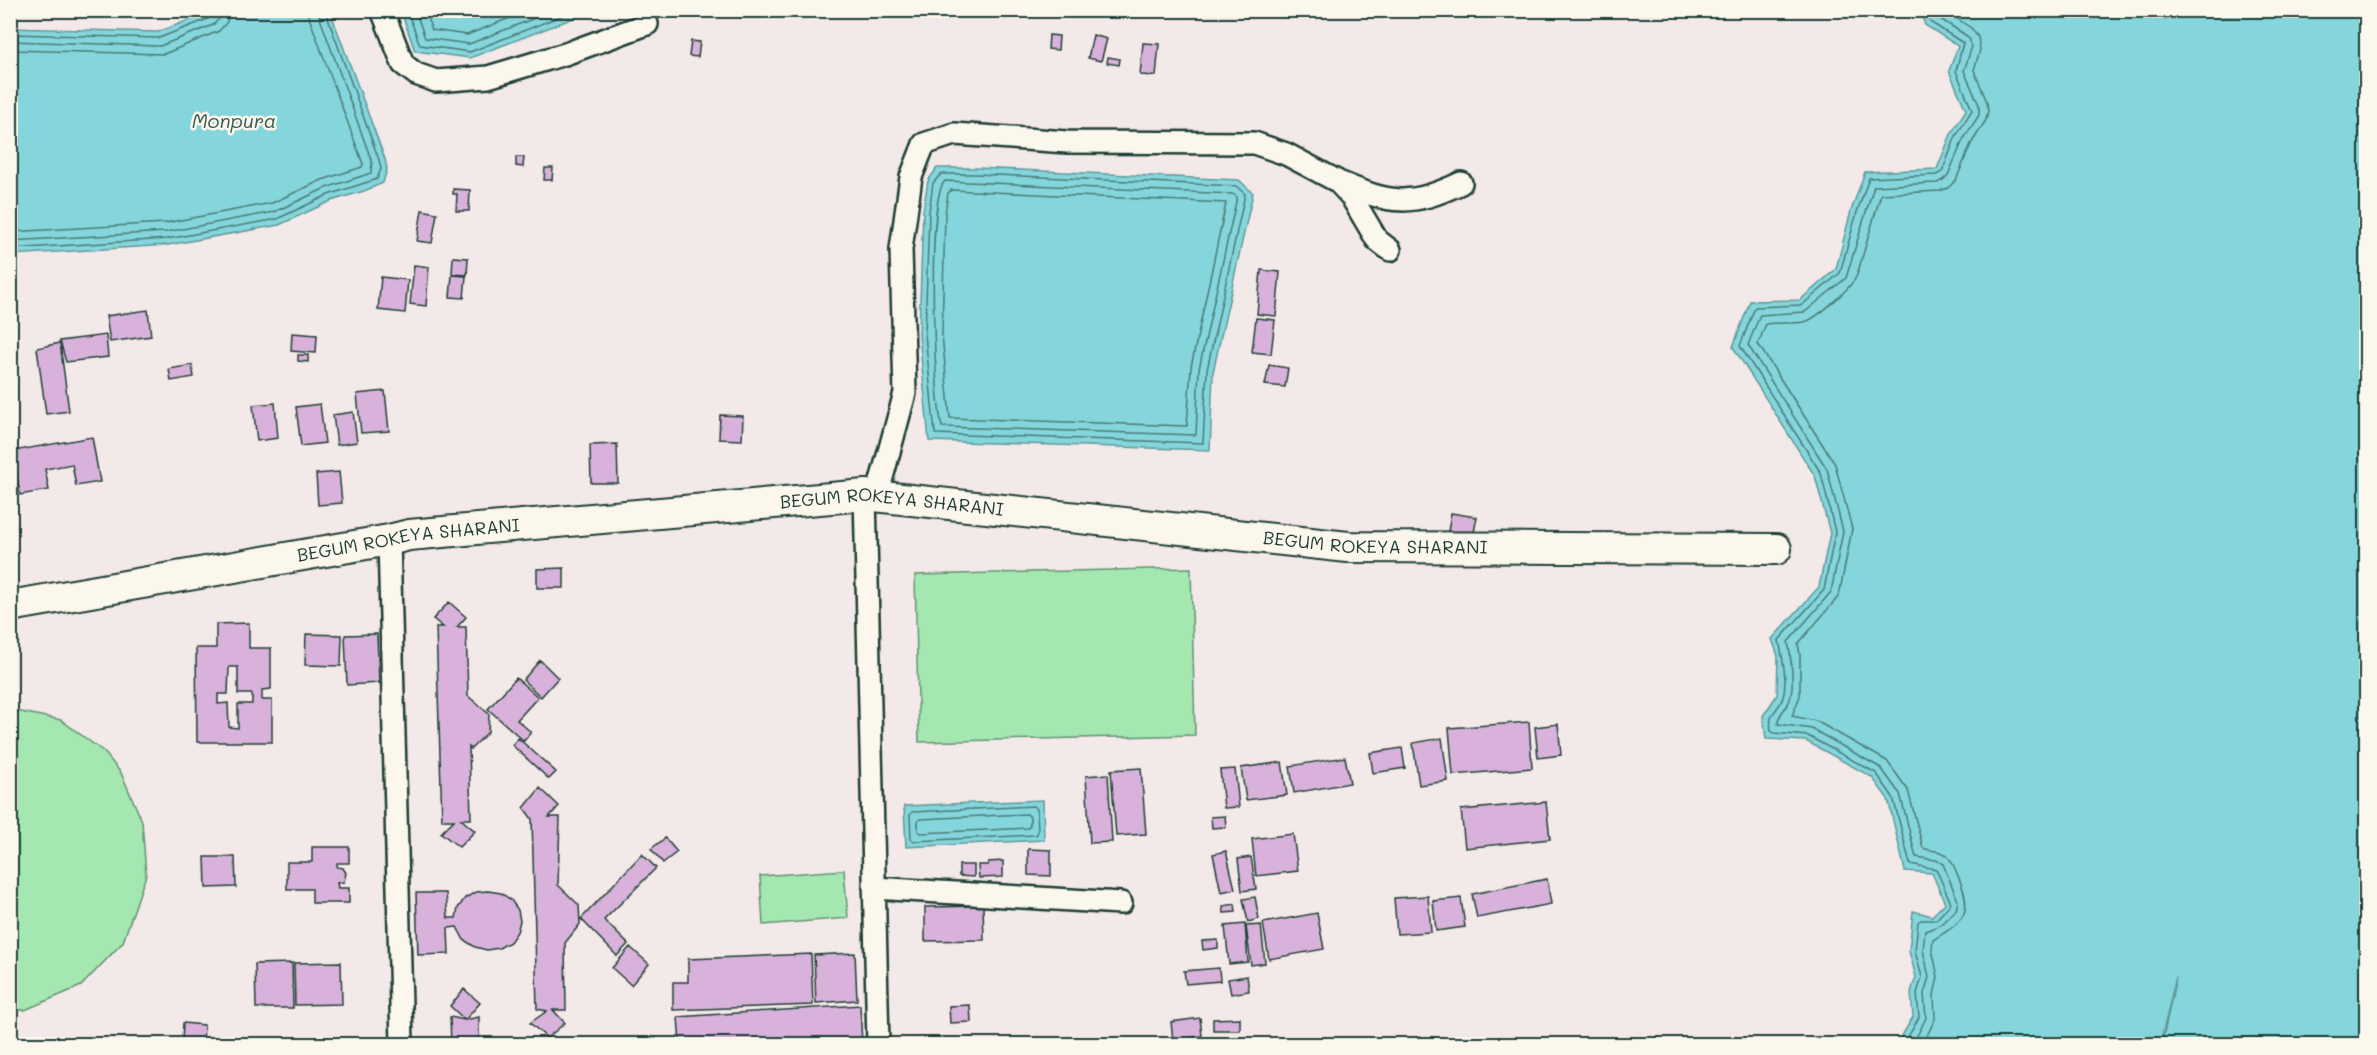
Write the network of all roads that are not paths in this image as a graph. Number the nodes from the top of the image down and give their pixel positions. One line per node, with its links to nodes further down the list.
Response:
1 (382, 10): 2 (street)
2 (647, 24)
3 (1337, 181): 4 (street); 5 (street); 6 (street)
4 (1461, 183)
5 (1390, 250)
6 (871, 496): 7 (street, BEGUM ROKEYA SHARANI); 8 (street, BEGUM ROKEYA SHARANI); 10 (street)
7 (389, 540): 9 (street, BEGUM ROKEYA SHARANI); 12 (street)
8 (1776, 549)
9 (10, 606)
10 (874, 888): 11 (street); 13 (street)
11 (1121, 903)
12 (402, 1044)
13 (878, 1044)

